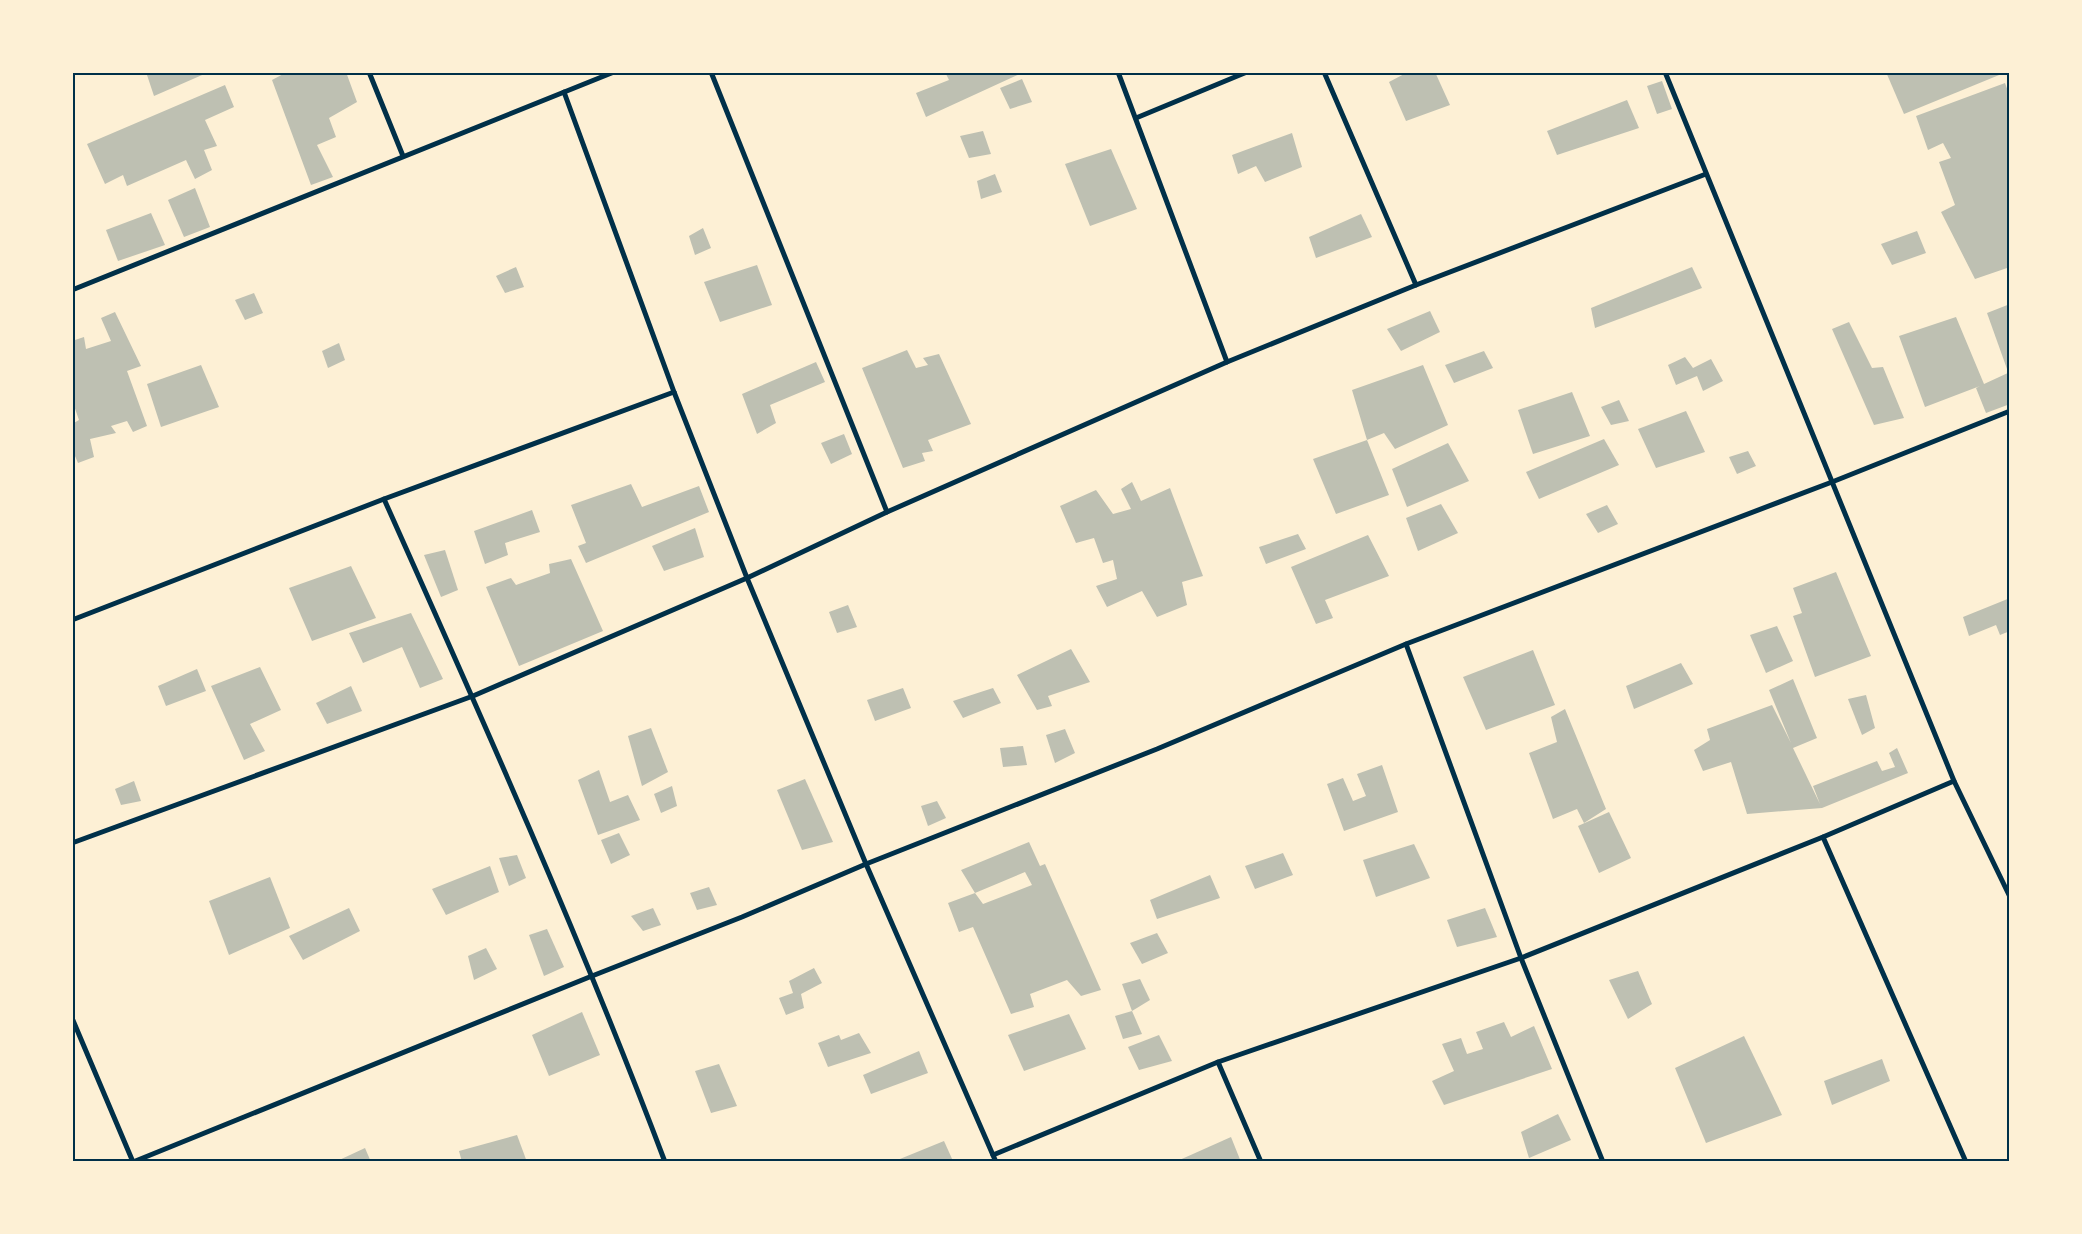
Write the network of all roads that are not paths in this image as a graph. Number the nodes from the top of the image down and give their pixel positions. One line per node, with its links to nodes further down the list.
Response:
1 (369, 72): 10 (street)
2 (614, 72): 8 (street)
3 (711, 72): 19 (street)
4 (1118, 72): 9 (street)
5 (1247, 72): 9 (street)
6 (1324, 72): 12 (street)
7 (1665, 72): 11 (street)
8 (564, 92): 10 (street); 15 (street)
9 (1136, 118): 14 (street)
10 (403, 156): 13 (street)
11 (1706, 174): 12 (street); 17 (street)
12 (1416, 284): 14 (street)
13 (72, 290)
14 (1226, 362): 19 (street)
15 (674, 392): 18 (street); 20 (street)
16 (2010, 411): 17 (street)
17 (1832, 482): 22 (street); 24 (street)
18 (384, 499): 21 (street); 23 (street)
19 (887, 512): 20 (street)
20 (747, 578): 23 (street); 27 (street)
21 (72, 620)
22 (1406, 644): 27 (street); 29 (street)
23 (472, 696): 26 (street); 30 (street)
24 (1954, 781): 25 (street); 28 (street)
25 (1823, 837): 29 (street); 39 (street)
26 (72, 843)
27 (866, 864): 30 (street); 33 (street)
28 (2010, 897)
29 (1521, 958): 32 (street); 38 (street)
30 (592, 976): 34 (street); 35 (street)
31 (72, 1018): 34 (street)
32 (1218, 1062): 33 (street); 37 (street)
33 (993, 1155): 36 (street)
34 (133, 1162)
35 (665, 1162)
36 (996, 1162)
37 (1261, 1162)
38 (1603, 1162)
39 (1966, 1162)

